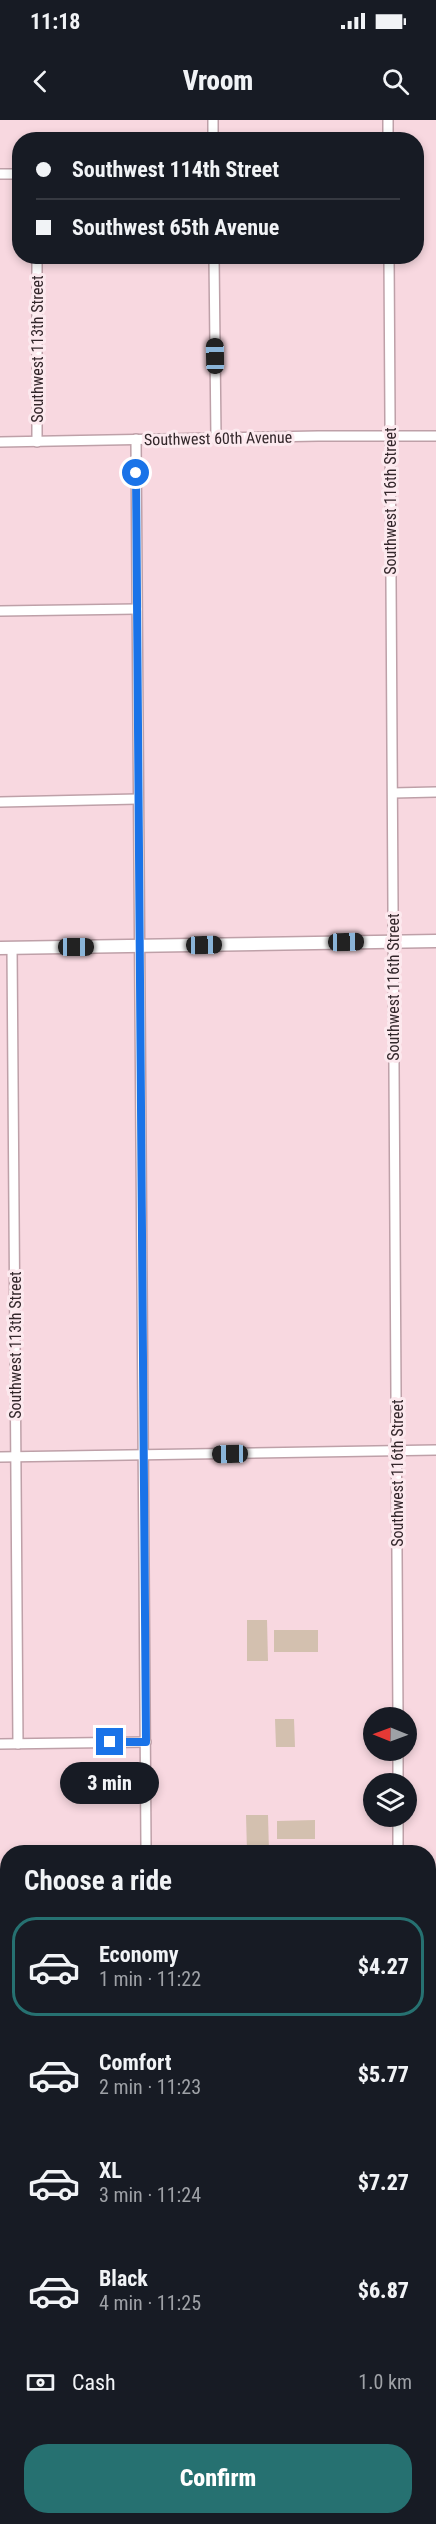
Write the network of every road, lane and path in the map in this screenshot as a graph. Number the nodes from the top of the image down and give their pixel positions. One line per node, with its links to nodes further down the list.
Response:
1 (37, 264): 9 (street, Southwest 113th Street)
2 (214, 264): 6 (street)
3 (389, 264): 4 (street, Southwest 116th Street)
4 (390, 436): 5 (street, Southwest 60th Avenue); 6 (street, Southwest 60th Avenue); 13 (street, Southwest 116th Street)
5 (436, 436)
6 (216, 438): 7 (street, Southwest 60th Avenue)
7 (136, 440): 9 (street, Southwest 60th Avenue); 10 (street)
8 (0, 442): 9 (street, Southwest 60th Avenue)
9 (37, 442)
10 (137, 609): 11 (street); 14 (street)
11 (0, 611)
12 (436, 792): 13 (street)
13 (393, 793): 16 (street, Southwest 116th Street)
14 (138, 800): 15 (street); 18 (street)
15 (0, 802)
16 (392, 941): 17 (street); 18 (street); 21 (street, Southwest 116th Street)
17 (436, 941)
18 (139, 946): 19 (street); 22 (street)
19 (6, 948): 24 (street, Southwest 113th Street)
20 (436, 1450): 21 (street)
21 (397, 1451): 22 (street); 25 (street, Southwest 116th Street)
22 (143, 1455): 24 (street); 26 (street)
23 (0, 1457): 24 (street)
24 (16, 1457): 28 (street, Southwest 113th Street)
25 (398, 1707)
26 (146, 1742): 28 (street); 30 (street)
27 (0, 1744): 28 (street)
28 (18, 1744)
29 (398, 1827): 31 (street)
30 (146, 1845)
31 (398, 1845)

